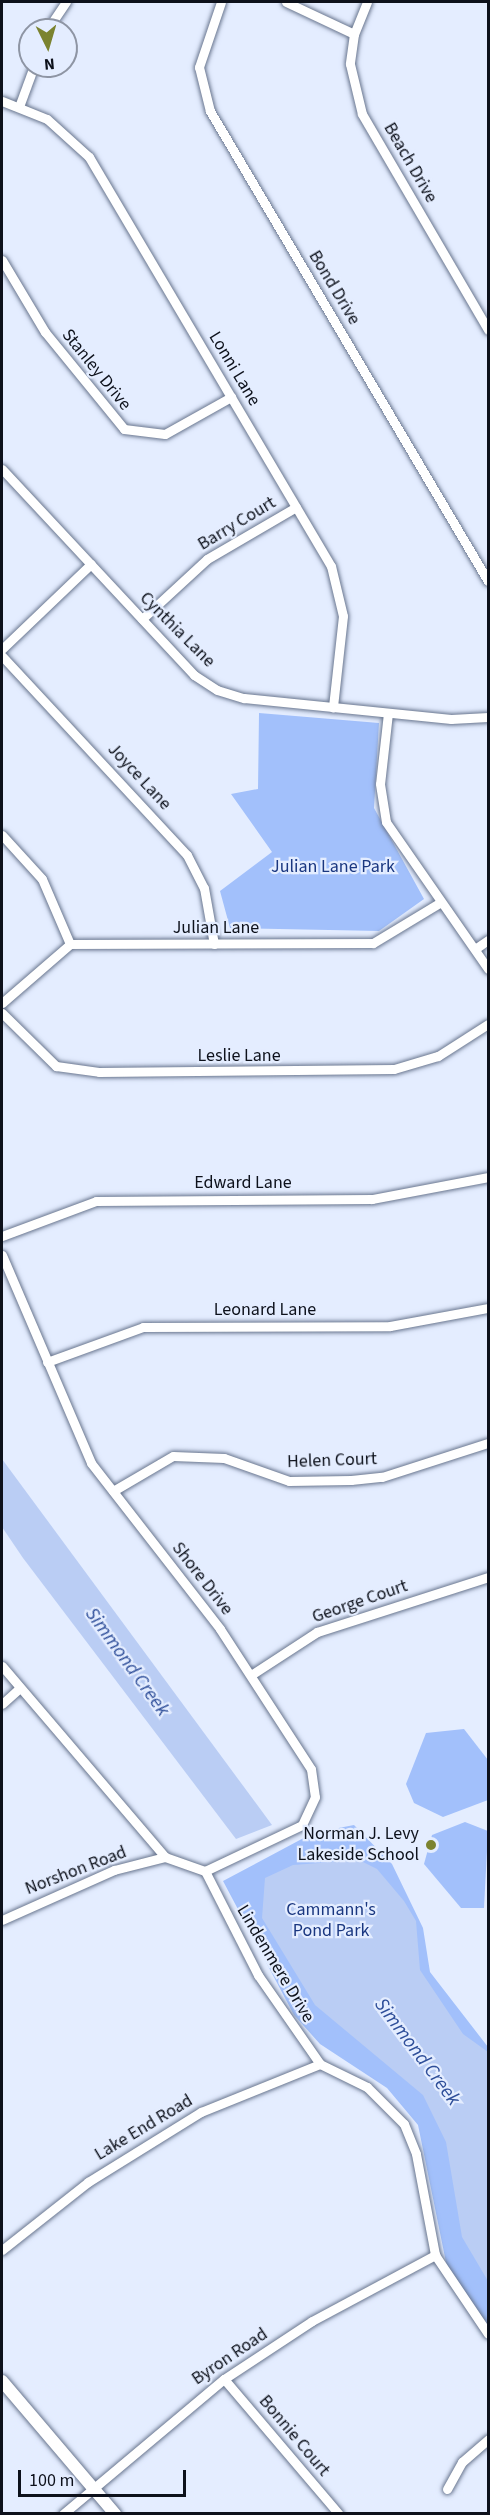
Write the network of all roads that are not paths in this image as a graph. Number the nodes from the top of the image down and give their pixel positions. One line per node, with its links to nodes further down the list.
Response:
1 (66, 2): 5 (street)
2 (221, 2): 16 (street, Bond Drive)
3 (286, 2): 6 (street)
4 (367, 2): 6 (street, Beach Drive)
5 (55, 18)
6 (354, 34): 11 (street, Beach Drive)
7 (30, 78): 9 (street)
8 (2, 101): 9 (street, Lonni Lane)
9 (20, 104): 12 (street, Lonni Lane)
10 (2, 260): 12 (street, Stanley Drive)
11 (489, 330)
12 (231, 397): 14 (street, Lonni Lane)
13 (2, 469): 15 (street, Cynthia Lane)
14 (296, 507): 17 (street, Barry Court); 20 (street, Lonni Lane)
15 (91, 564): 17 (street, Cynthia Lane); 18 (street)
16 (489, 581)
17 (142, 619): 20 (street, Cynthia Lane)
18 (2, 650)
19 (2, 656): 27 (street, Joyce Lane)
20 (333, 707): 21 (street, Cynthia Lane)
21 (388, 713): 22 (street, Cynthia Lane); 24 (street)
22 (489, 717)
23 (2, 835): 26 (street)
24 (441, 902): 27 (street, Julian Lane); 28 (street)
25 (489, 940): 28 (street)
26 (70, 944): 27 (street, Julian Lane); 30 (street)
27 (214, 944)
28 (474, 949): 29 (street)
29 (489, 969)
30 (2, 1003)
31 (2, 1013): 32 (street, Leslie Lane)
32 (489, 1024)
33 (489, 1177): 34 (street, Edward Lane)
34 (2, 1236)
35 (2, 1255): 37 (street, Shore Drive)
36 (489, 1308): 37 (street, Leonard Lane)
37 (47, 1362): 39 (street, Shore Drive)
38 (489, 1443): 39 (street, Helen Court)
39 (113, 1491): 42 (street, Shore Drive)
40 (489, 1577): 42 (street, George Court)
41 (2, 1666): 43 (street)
42 (251, 1675): 46 (street, Shore Drive)
43 (20, 1688): 44 (street); 45 (street)
44 (2, 1704)
45 (165, 1857): 46 (street); 47 (street, Norshon Road)
46 (205, 1871): 48 (street, Lindenmere Drive)
47 (2, 1920)
48 (320, 2064): 49 (street, Lake End Road); 50 (street, Lindenmere Drive)
49 (2, 2250)
50 (435, 2255): 51 (street, Lindenmere Drive); 52 (street, Byron Road)
51 (489, 2334)
52 (224, 2379): 55 (street, Byron Road); 59 (street, Bonnie Court)
53 (2, 2380): 55 (street)
54 (489, 2439): 56 (street)
55 (91, 2485): 57 (street, Byron Road); 58 (street)
56 (447, 2489)
57 (63, 2514)
58 (116, 2514)
59 (339, 2514)

